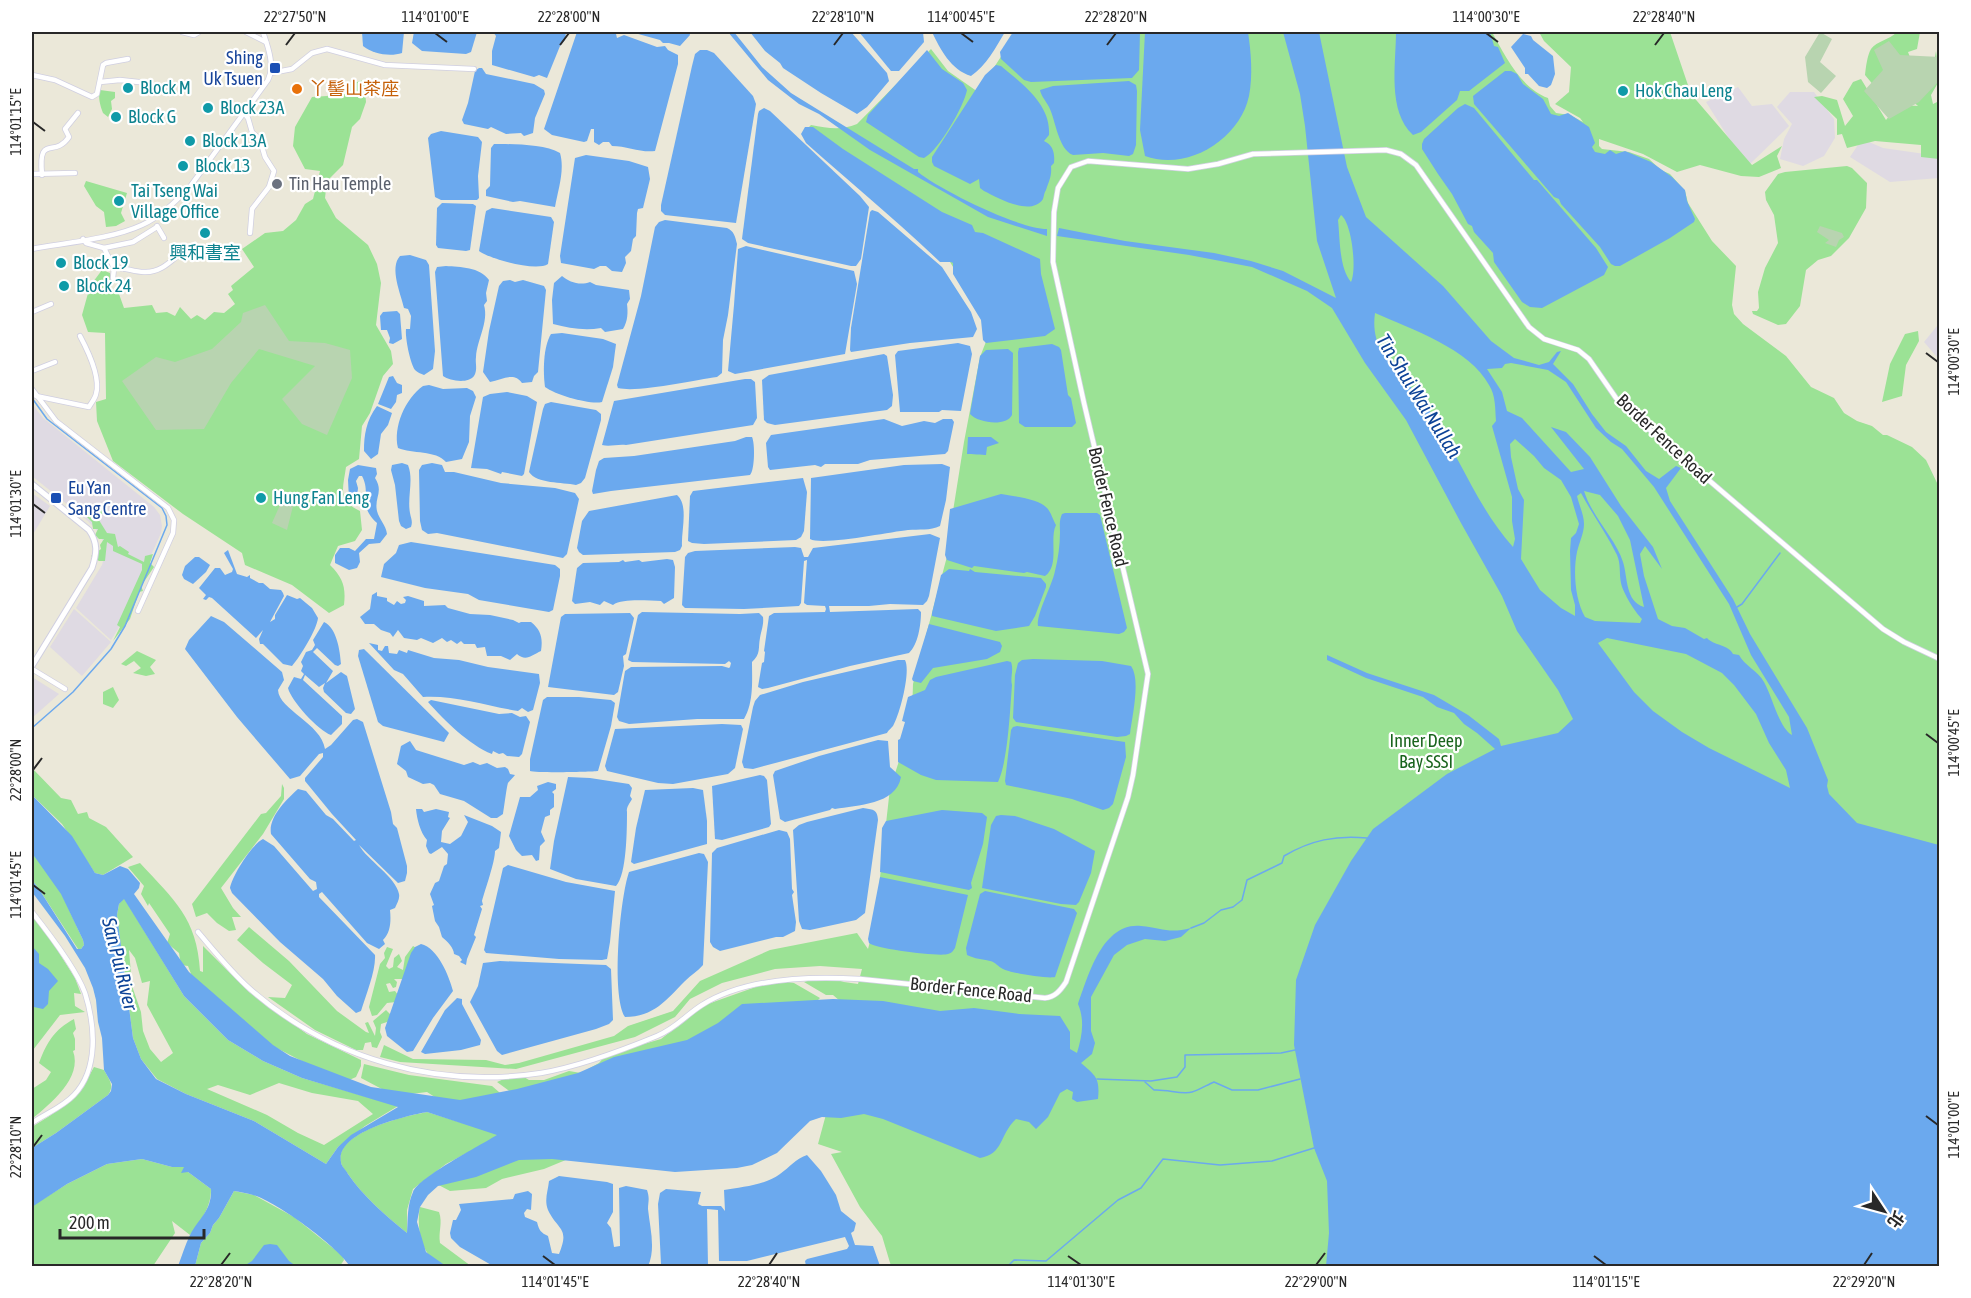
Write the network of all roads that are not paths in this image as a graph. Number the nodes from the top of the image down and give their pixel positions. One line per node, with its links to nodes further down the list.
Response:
1 (182, 32): 2 (street)
2 (199, 32)
3 (246, 32): 5 (street)
4 (263, 32): 5 (street)
5 (266, 42): 8 (street)
6 (128, 59): 10 (street)
7 (474, 69): 8 (street)
8 (271, 73): 13 (street)
9 (32, 75): 10 (street)
10 (100, 82): 11 (street)
11 (148, 82)
12 (78, 112): 16 (street)
13 (244, 113): 17 (street); 19 (street)
14 (75, 173): 16 (street)
15 (32, 174): 16 (street)
16 (42, 175)
17 (154, 218): 18 (street); 21 (street)
18 (157, 227): 20 (street); 22 (street)
19 (250, 233)
20 (164, 238)
21 (83, 239): 22 (street); 23 (street)
22 (104, 248): 25 (street)
23 (32, 249)
24 (182, 252): 25 (street)
25 (114, 268): 26 (street)
26 (112, 278)
27 (51, 304): 28 (street)
28 (32, 312)
29 (80, 336): 33 (street)
30 (55, 362): 31 (street)
31 (32, 371)
32 (32, 389): 33 (street)
33 (36, 396): 35 (street)
34 (32, 484): 37 (street)
35 (138, 611)
36 (1940, 659): 40 (street, Border Fence Road)
37 (32, 667): 38 (street)
38 (65, 689)
39 (32, 912): 41 (street)
40 (198, 932)
41 (32, 1123)

